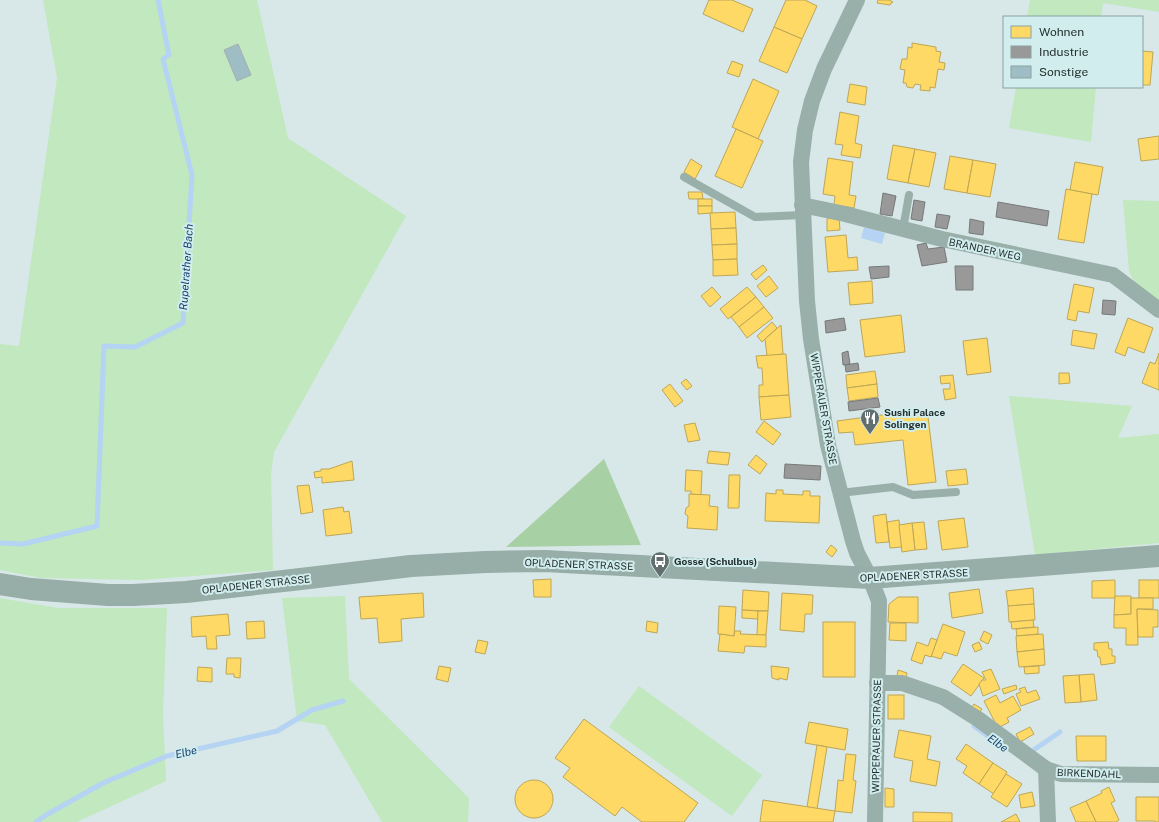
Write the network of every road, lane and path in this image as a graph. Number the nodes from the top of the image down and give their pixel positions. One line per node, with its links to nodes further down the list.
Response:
1 (857, 0): 4 (street, WIPPERAUER STRASSE)
2 (684, 177): 4 (lane)
3 (909, 195): 5 (lane)
4 (802, 210): 5 (street, BRANDER WEG); 8 (street, WIPPERAUER STRASSE)
5 (903, 229): 6 (street, BRANDER WEG)
6 (1159, 310)
7 (956, 492): 8 (lane)
8 (840, 493): 10 (street, WIPPERAUER STRASSE)
9 (1159, 556): 10 (main road, OPLADENER STRASSE)
10 (870, 578): 11 (main road, OPLADENER STRASSE); 12 (street, WIPPERAUER STRASSE)
11 (0, 584)
12 (877, 683): 13 (street, BIRKENDAHL); 15 (street, WIPPERAUER STRASSE)
13 (1046, 769): 14 (street, BIRKENDAHL); 16 (street)
14 (1159, 775)
15 (876, 822)
16 (1048, 822)

